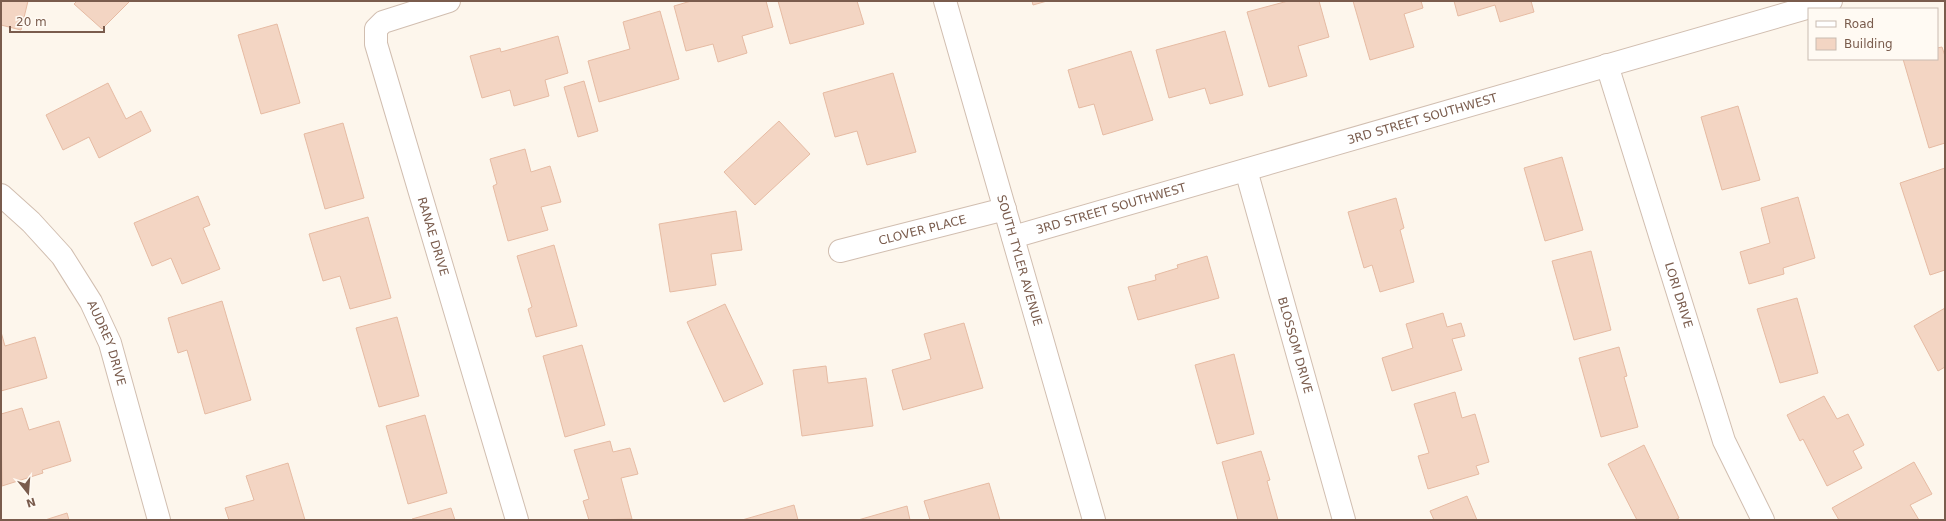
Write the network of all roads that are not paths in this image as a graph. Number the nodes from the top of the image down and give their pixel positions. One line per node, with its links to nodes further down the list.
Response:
1 (449, 1): 11 (street, RANAE DRIVE)
2 (945, 1): 7 (street, SOUTH TYLER AVENUE)
3 (1830, 1): 4 (street, 3RD STREET SOUTHWEST)
4 (1607, 65): 5 (street, 3RD STREET SOUTHWEST); 14 (street, LORI DRIVE)
5 (1246, 170): 8 (street, 3RD STREET SOUTHWEST); 13 (street, BLOSSOM DRIVE)
6 (1, 195): 10 (street, AUDREY DRIVE)
7 (1005, 209): 8 (street, SOUTH TYLER AVENUE); 9 (street, CLOVER PLACE)
8 (1013, 237): 12 (street, SOUTH TYLER AVENUE)
9 (840, 251)
10 (159, 520)
11 (518, 520)
12 (1094, 520)
13 (1344, 520)
14 (1763, 520)

